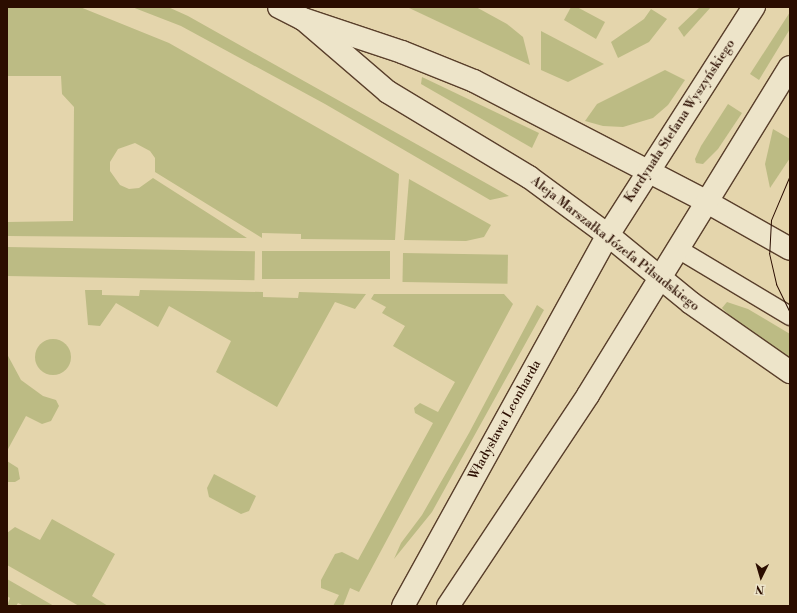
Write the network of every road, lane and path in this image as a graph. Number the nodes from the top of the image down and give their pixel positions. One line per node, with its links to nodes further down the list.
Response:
1 (279, 7): 3 (main road, Aleja Marszałka Józefa Piłsudskiego)
2 (754, 7): 5 (main road, Kardynała Stefana Wyszyńskiego)
3 (303, 19): 5 (main road, Aleja Marszałka Józefa Piłsudskiego); 7 (main road, Aleja Marszałka Józefa Piłsudskiego)
4 (790, 67): 6 (main road)
5 (647, 171): 6 (main road, Aleja Marszałka Józefa Piłsudskiego); 7 (main road, Kardynała Stefana Wyszyńskiego)
6 (707, 202): 8 (main road); 9 (main road, Aleja Marszałka Józefa Piłsudskiego)
7 (608, 235): 10 (main road, Aleja Marszałka Józefa Piłsudskiego); 13 (main road, Władysława Leonharda)
8 (678, 249): 10 (main road); 11 (lane)
9 (790, 249)
10 (660, 279): 12 (main road, Aleja Marszałka Józefa Piłsudskiego); 14 (main road)
11 (790, 316)
12 (790, 372)
13 (403, 606)
14 (448, 606)

